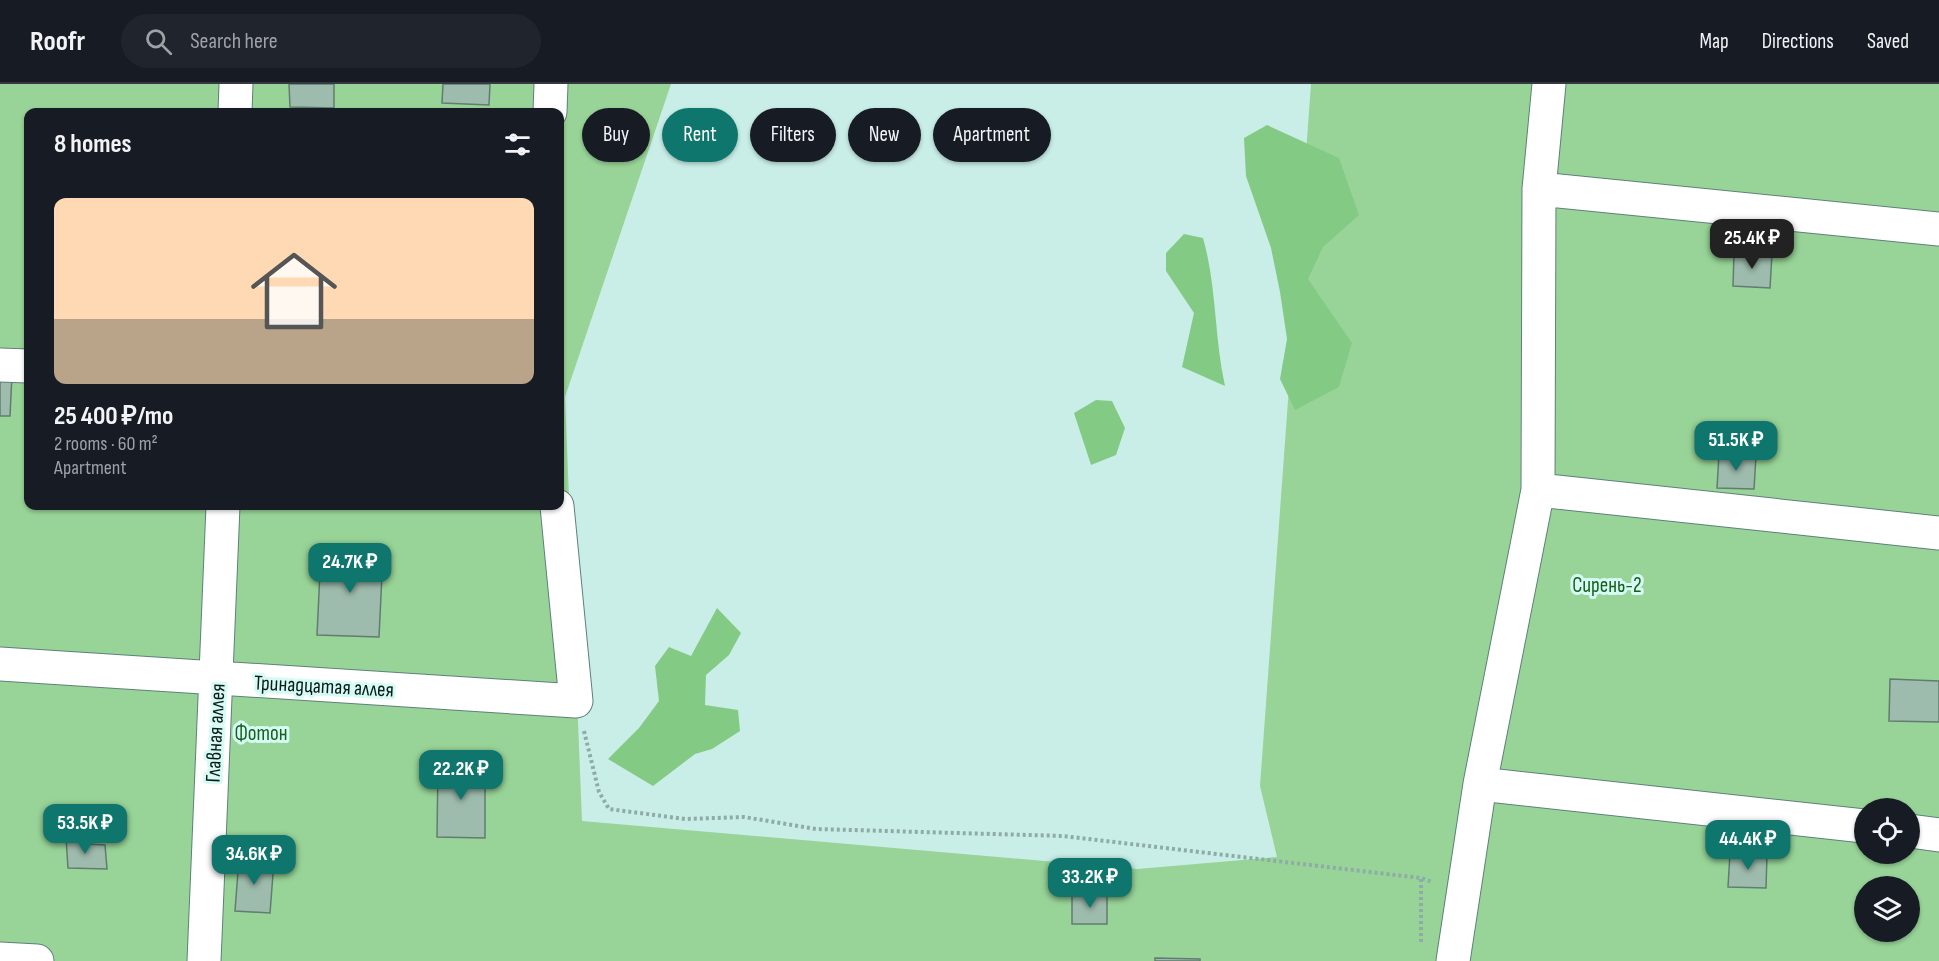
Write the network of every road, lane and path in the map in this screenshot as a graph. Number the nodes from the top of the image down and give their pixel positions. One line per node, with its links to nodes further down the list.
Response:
1 (236, 84): 4 (street)
2 (551, 84): 5 (street)
3 (1549, 84): 6 (street)
4 (236, 108)
5 (550, 108)
6 (1539, 189): 7 (street); 10 (street)
7 (1939, 229)
8 (0, 365): 9 (street)
9 (24, 366)
10 (1538, 490): 13 (street); 17 (street)
11 (223, 510): 15 (street, Главная аллея)
12 (557, 510): 16 (street)
13 (1939, 533)
14 (0, 664): 15 (street, Тринадцатая аллея)
15 (217, 679): 16 (street, Тринадцатая аллея); 26 (street, Главная аллея)
16 (576, 701): 22 (path)
17 (1480, 784): 18 (street); 21 (street)
18 (1854, 825)
19 (1920, 832): 20 (street)
20 (1939, 835)
21 (1466, 873): 22 (path); 27 (street)
22 (1421, 878): 23 (path)
23 (1420, 950)
24 (0, 959): 25 (street)
25 (37, 961)
26 (204, 961)
27 (1453, 961)

